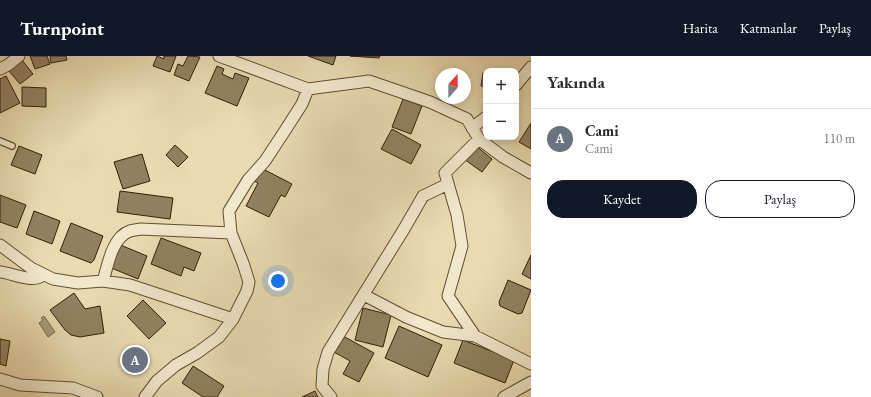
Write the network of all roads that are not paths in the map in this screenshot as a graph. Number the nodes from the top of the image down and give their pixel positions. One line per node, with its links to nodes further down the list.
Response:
1 (19, 56): 4 (street)
2 (218, 56): 6 (street)
3 (531, 67): 5 (street)
4 (0, 69)
5 (519, 81)
6 (308, 89): 8 (street); 14 (street)
7 (483, 119): 8 (street)
8 (472, 128): 9 (street)
9 (479, 139): 12 (street); 13 (street)
10 (0, 141): 11 (lane)
11 (12, 146)
12 (531, 173)
13 (448, 184): 19 (street); 21 (street)
14 (231, 233): 18 (street); 20 (street)
15 (0, 246): 17 (street)
16 (0, 272): 17 (street)
17 (43, 275): 18 (street)
18 (103, 281): 20 (street)
19 (364, 295): 21 (street); 28 (street)
20 (233, 319): 27 (street)
21 (475, 336): 22 (street)
22 (531, 364)
23 (0, 379): 26 (street)
24 (531, 382): 25 (street)
25 (517, 393): 29 (street)
26 (97, 397)
27 (145, 397)
28 (331, 397)
29 (504, 397)

